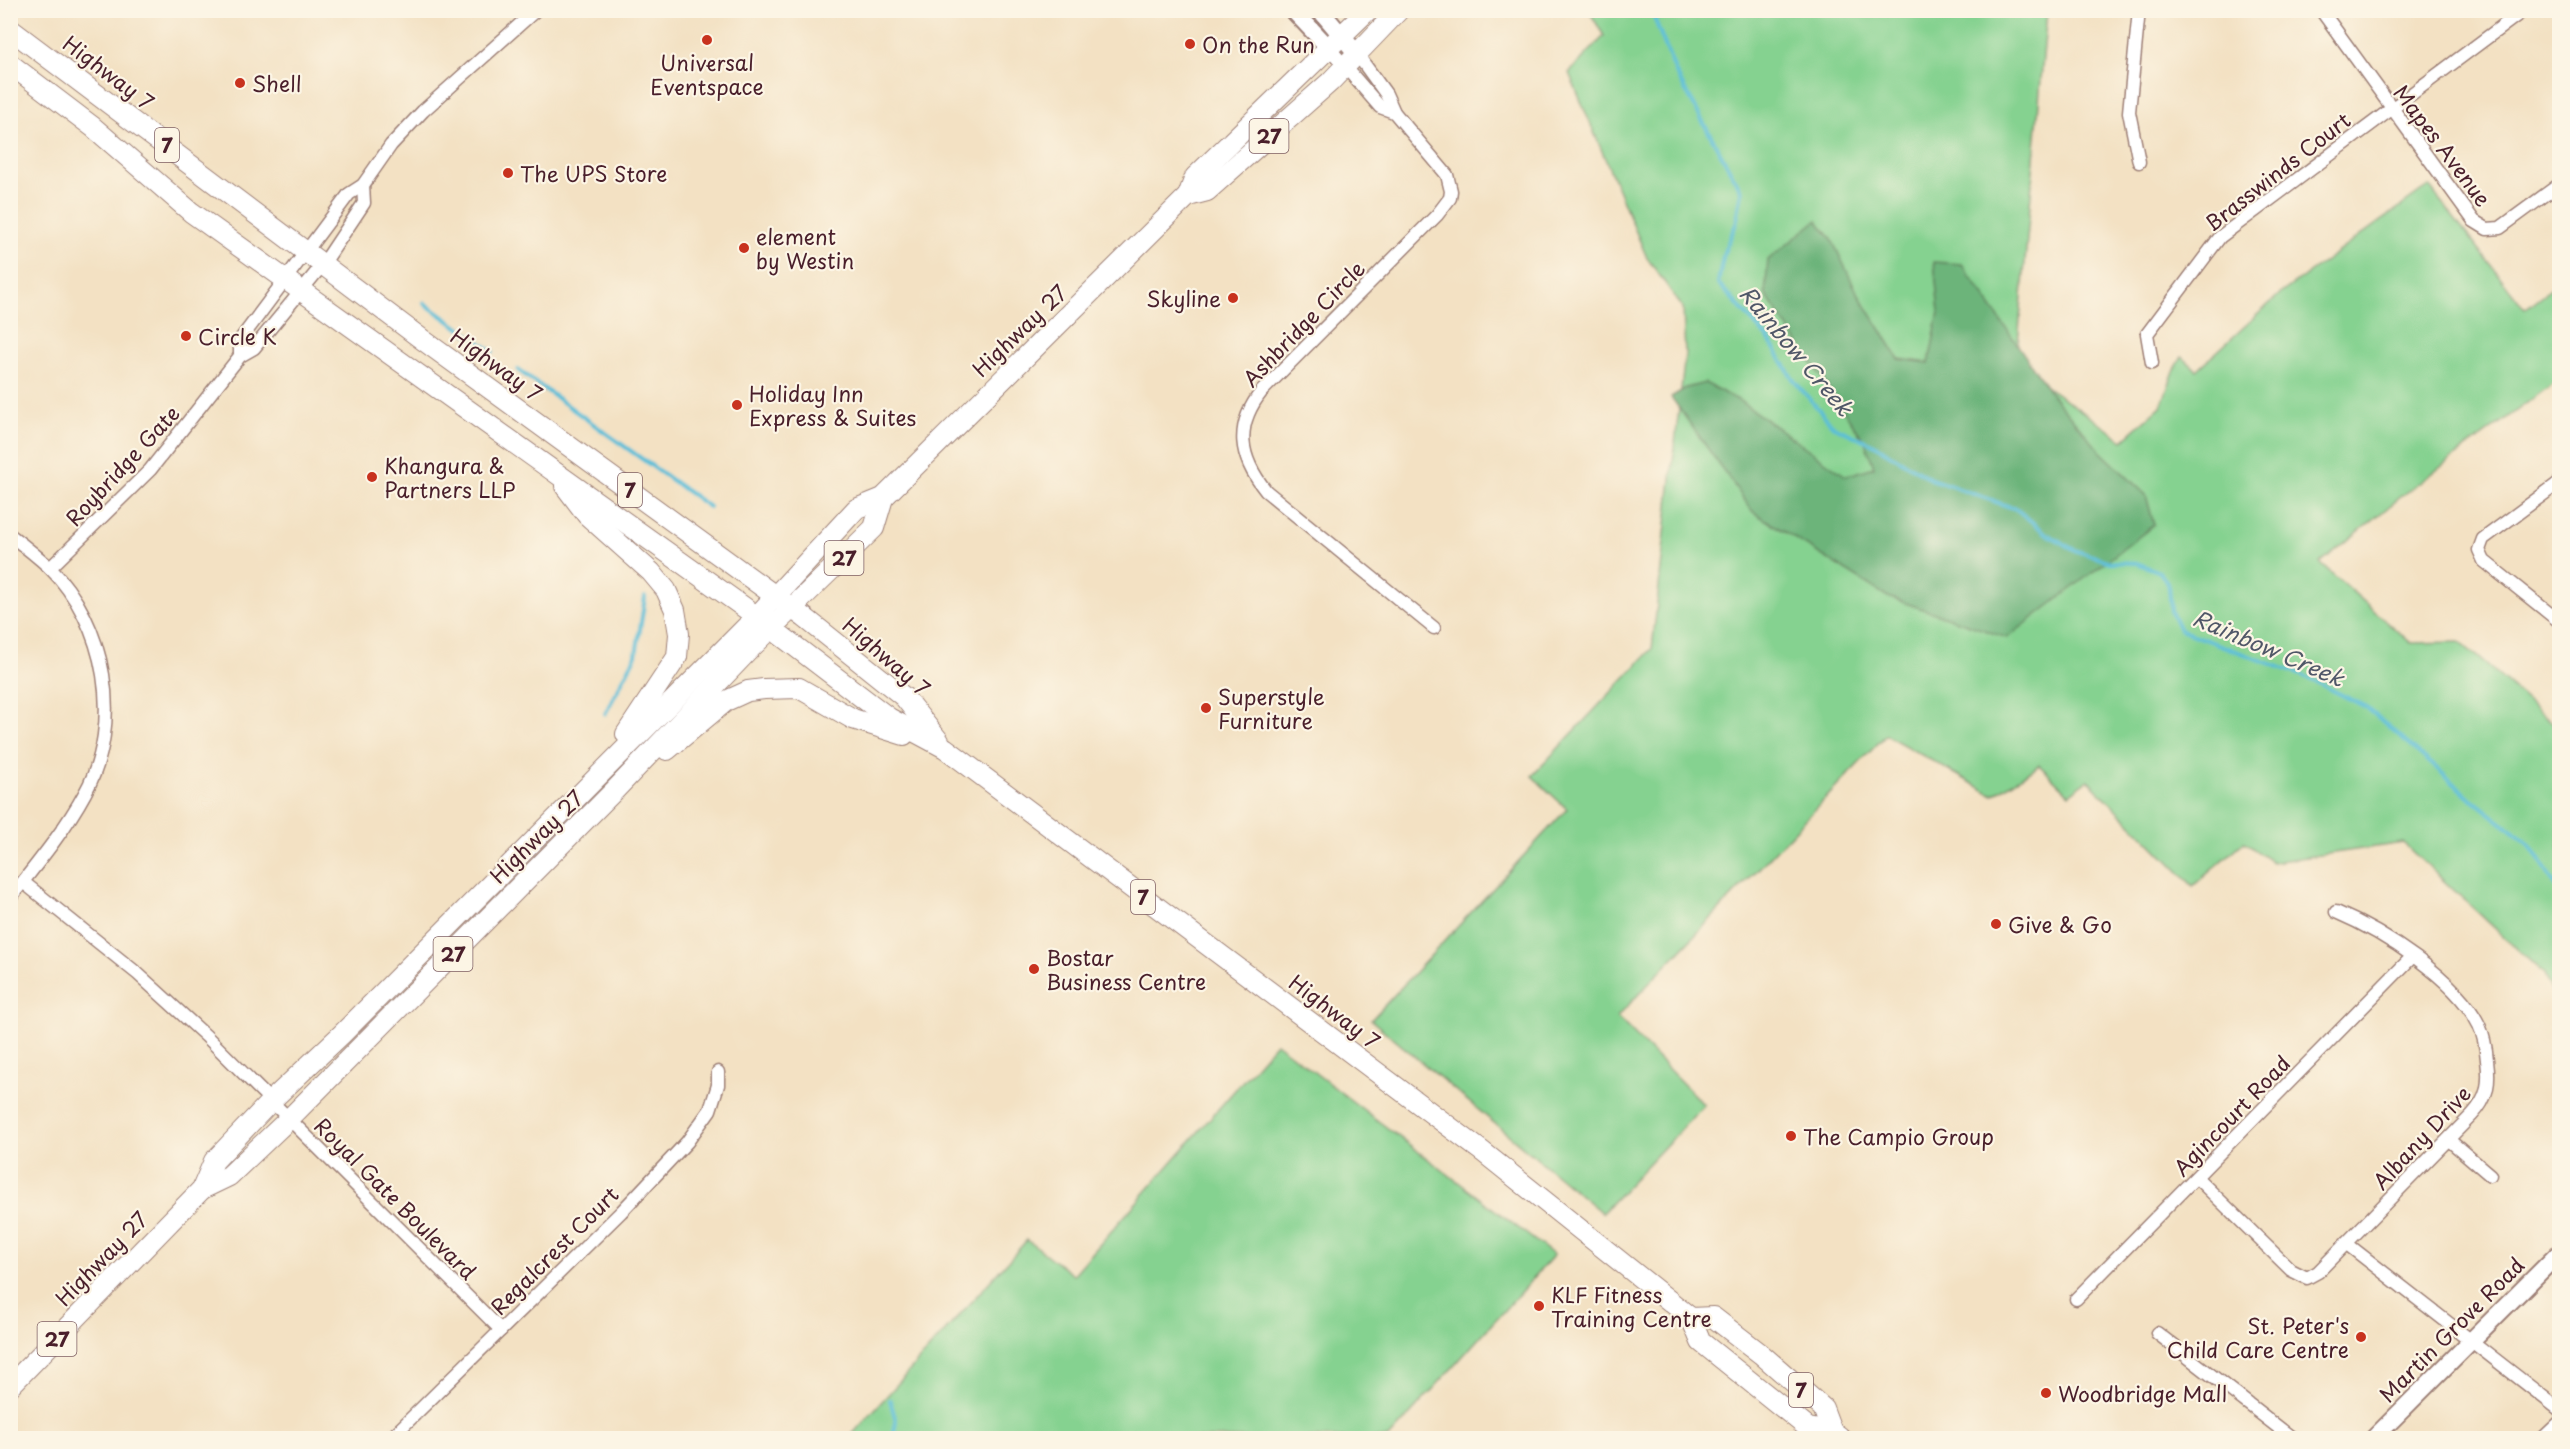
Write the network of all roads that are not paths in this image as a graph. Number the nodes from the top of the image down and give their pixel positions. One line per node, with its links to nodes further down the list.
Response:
1 (536, 10): 16 (street)
2 (1293, 10): 10 (street)
3 (1320, 10): 10 (street)
4 (1368, 10): 10 (main road, Highway 27 / 27)
5 (1399, 10): 11 (main road, Highway 27 / 27)
6 (2139, 10): 14 (street)
7 (2321, 10): 13 (street, Mapes Avenue)
8 (2522, 11): 13 (street, Brasswinds Court)
9 (10, 29): 18 (main road, Highway 7 / 7)
10 (1336, 43): 11 (street); 17 (main road, Highway 27 / 27)
11 (1351, 60): 17 (main road, Highway 27 / 27); 32 (street, Ashbridge Circle)
12 (10, 64): 19 (main road, Highway 7 / 7)
13 (2390, 109): 15 (street, Mapes Avenue); 22 (street, Brasswinds Court)
14 (2139, 162)
15 (2559, 184)
16 (363, 185): 18 (street); 18 (street)
17 (1188, 196): 25 (main road, Highway 27 / 27)
18 (316, 257): 19 (street, Roybridge Gate); 20 (street, Roybridge Gate); 28 (main road, Highway 7 / 7)
19 (285, 279): 20 (main road, Highway 7 / 7); 21 (street, Roybridge Gate)
20 (302, 291): 21 (street, Roybridge Gate); 23 (main road, Highway 7 / 7)
21 (240, 356): 27 (street, Roybridge Gate)
22 (2152, 363)
23 (553, 470): 30 (main road, Highway 7 / 7); 34 (main road)
24 (2559, 482): 31 (street)
25 (883, 498): 28 (main road, Highway 27 / 27); 29 (main road, Highway 27 / 27)
26 (10, 535): 27 (street)
27 (50, 568): 36 (street)
28 (774, 597): 29 (main road, Highway 7 / 7); 30 (main road, Highway 27 / 27)
29 (790, 609): 30 (main road, Highway 27 / 27); 33 (main road, Highway 7 / 7)
30 (764, 622): 33 (main road, Highway 7 / 7); 34 (main road, Highway 27 / 27); 35 (main road, Highway 27 / 27)
31 (2559, 622)
32 (1434, 628)
33 (945, 748): 35 (main road); 50 (main road, Highway 7 / 7)
34 (598, 774): 41 (main road, Highway 27 / 27)
35 (615, 790): 42 (main road, Highway 27 / 27)
36 (23, 882): 37 (street); 41 (street, Royal Gate Boulevard)
37 (10, 898)
38 (2336, 912): 39 (street, Albany Drive)
39 (2412, 957): 43 (street, Albany Drive); 45 (street, Agincourt Road)
40 (718, 1072): 51 (street, Regalcrest Court)
41 (272, 1100): 42 (street, Royal Gate Boulevard); 46 (main road, Highway 27 / 27)
42 (290, 1118): 46 (main road, Highway 27 / 27); 51 (street, Royal Gate Boulevard)
43 (2449, 1140): 44 (street); 47 (street, Albany Drive)
44 (2490, 1175)
45 (2197, 1178): 47 (street, Albany Drive); 49 (street, Agincourt Road)
46 (201, 1189): 54 (main road, Highway 27 / 27)
47 (2347, 1244): 53 (street)
48 (2559, 1252): 53 (street, Martin Grove Road)
49 (2076, 1299)
50 (1691, 1318): 57 (main road, Highway 7 / 7); 57 (main road, Highway 7 / 7)
51 (501, 1330): 58 (street, Regalcrest Court)
52 (2157, 1333): 59 (street)
53 (2470, 1340): 55 (street); 60 (street, Martin Grove Road)
54 (10, 1386)
55 (2559, 1410)
56 (2559, 1422): 61 (street)
57 (1836, 1435)
58 (391, 1438)
59 (2292, 1438)
60 (2374, 1438)
61 (2543, 1438)

